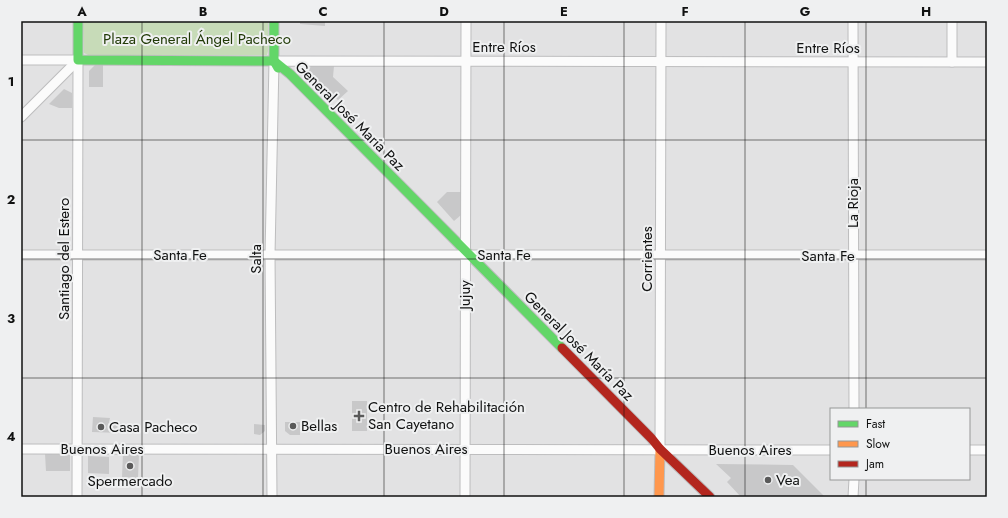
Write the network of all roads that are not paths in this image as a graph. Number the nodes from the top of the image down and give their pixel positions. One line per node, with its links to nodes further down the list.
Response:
1 (78, 21): 8 (street, Santiago del Estero)
2 (274, 21): 9 (street, Salta)
3 (466, 21): 10 (street, Jujuy)
4 (661, 21): 11 (street, Corrientes)
5 (854, 21): 12 (street, La Rioja)
6 (952, 21): 13 (street)
7 (21, 60): 8 (street, Entre Ríos)
8 (78, 60): 9 (street, Entre Ríos); 15 (street); 17 (street, Santiago del Estero)
9 (274, 61): 10 (street, Entre Ríos); 19 (street, Salta); 20 (street, General José María Paz)
10 (466, 61): 11 (street, Entre Ríos); 20 (street, Jujuy)
11 (661, 62): 12 (street, Entre Ríos); 18 (street, Corrientes)
12 (853, 62): 13 (street, Entre Ríos); 22 (street, La Rioja)
13 (952, 62): 14 (street, Entre Ríos)
14 (987, 62)
15 (21, 117)
16 (21, 254): 17 (street, Santa Fe)
17 (78, 254): 19 (street, Santa Fe); 25 (street, Santiago del Estero)
18 (661, 254): 20 (street, Santa Fe); 22 (street, Santa Fe); 31 (street, Corrientes)
19 (270, 255): 20 (street, Santa Fe); 26 (street, Salta)
20 (465, 255): 27 (street, Jujuy); 31 (street, General José María Paz)
21 (987, 255): 22 (street, Santa Fe)
22 (853, 256): 23 (street, La Rioja)
23 (854, 408)
24 (21, 448): 25 (street, Buenos Aires)
25 (77, 449): 26 (street, Buenos Aires); 33 (street, Santiago del Estero)
26 (272, 449): 27 (street, Buenos Aires); 34 (street, Salta)
27 (465, 450): 31 (street, Buenos Aires); 35 (street, Jujuy)
28 (830, 450): 31 (street, Buenos Aires)
29 (970, 450): 30 (street)
30 (987, 450)
31 (657, 451): 36 (street, Corrientes); 37 (street, General José María Paz)
32 (854, 480): 38 (street)
33 (77, 497)
34 (272, 497)
35 (465, 497)
36 (659, 497)
37 (710, 497)
38 (853, 497)

